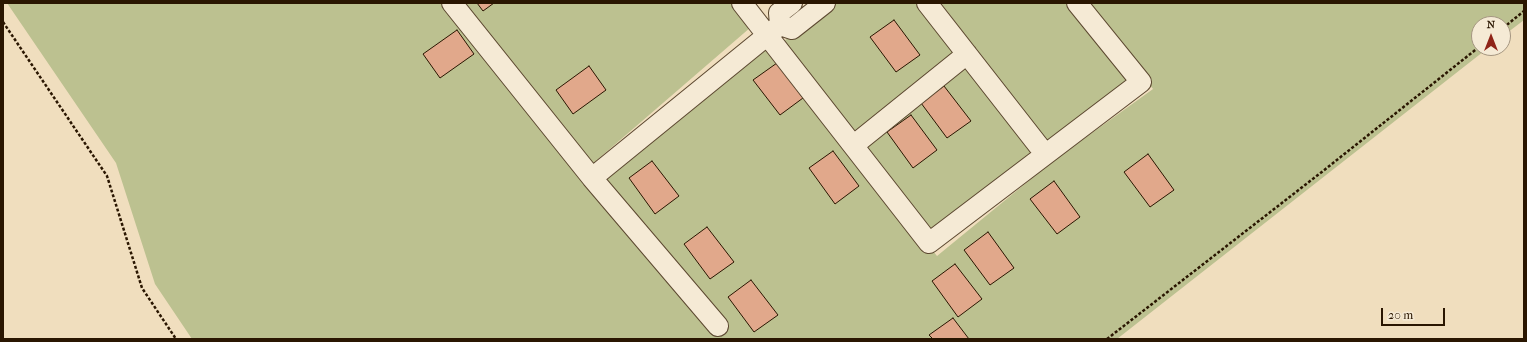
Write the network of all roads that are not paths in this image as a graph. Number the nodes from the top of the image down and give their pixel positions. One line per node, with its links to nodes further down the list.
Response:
1 (452, 3): 11 (street)
2 (742, 3): 7 (street)
3 (792, 3): 7 (street)
4 (825, 3): 7 (street)
5 (927, 3): 8 (street)
6 (1077, 3): 10 (street)
7 (774, 31): 9 (street); 11 (street)
8 (967, 54): 9 (street); 10 (street)
9 (854, 146): 10 (street)
10 (1045, 154)
11 (592, 178): 12 (street)
12 (718, 326)

